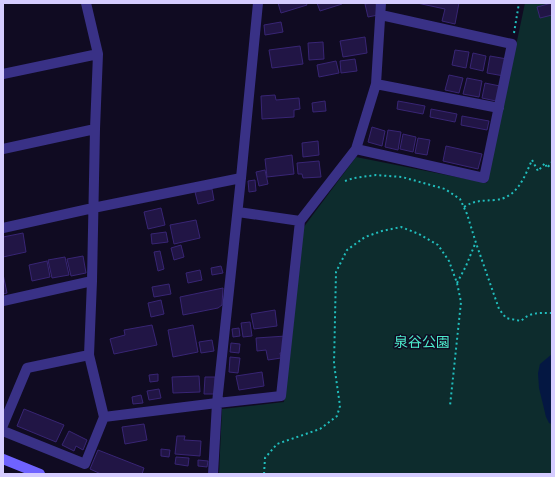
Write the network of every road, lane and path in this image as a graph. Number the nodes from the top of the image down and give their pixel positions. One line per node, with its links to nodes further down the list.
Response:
1 (86, 3): 7 (street)
2 (258, 3): 15 (street)
3 (381, 3): 5 (street)
4 (519, 3): 6 (path)
5 (381, 15): 6 (street); 9 (street)
6 (512, 44): 10 (street)
7 (98, 54): 8 (street); 11 (street)
8 (3, 74)
9 (376, 84): 10 (street); 13 (street)
10 (499, 108): 13 (street)
11 (95, 129): 12 (street); 17 (street)
12 (3, 149)
13 (356, 149): 16 (street)
14 (552, 162): 18 (path)
15 (241, 178): 17 (street); 19 (street)
16 (327, 186): 18 (path); 20 (street)
17 (93, 208): 21 (street); 23 (street)
18 (464, 208): 22 (path)
19 (238, 212): 20 (street); 28 (street)
20 (300, 221): 28 (street)
21 (3, 228)
22 (476, 243): 24 (path); 26 (path)
23 (92, 281): 25 (street); 27 (street)
24 (457, 283): 29 (path); 36 (path)
25 (3, 301)
26 (552, 314)
27 (89, 355): 30 (street); 31 (street)
28 (217, 403): 30 (street); 35 (street)
29 (450, 406)
30 (104, 417): 32 (street)
31 (3, 425)
32 (3, 431)
33 (3, 459): 34 (street)
34 (40, 474)
35 (213, 474)
36 (264, 474)

